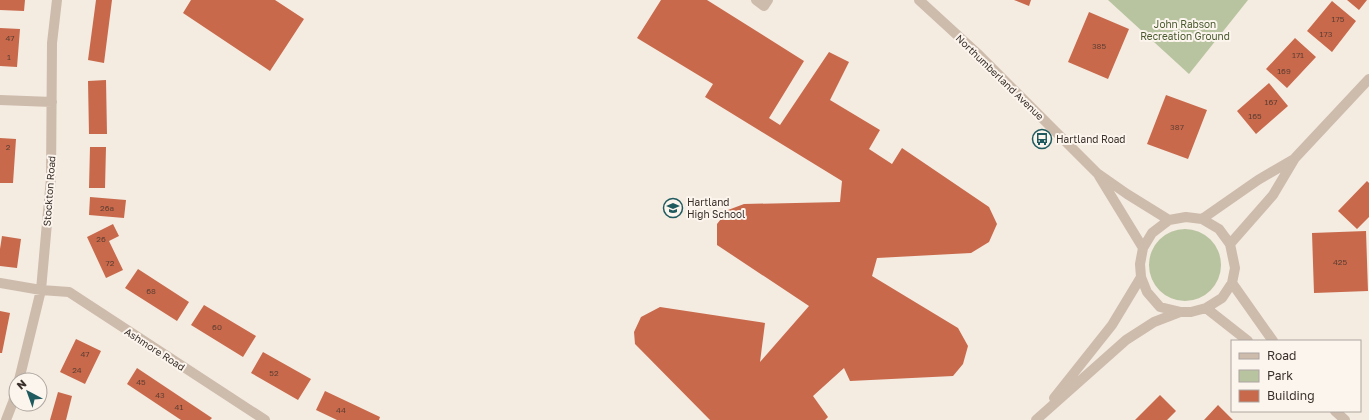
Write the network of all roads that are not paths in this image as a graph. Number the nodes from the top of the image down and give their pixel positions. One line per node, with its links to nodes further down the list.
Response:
1 (58, 0): 7 (street, Stockton Road)
2 (756, 0): 3 (street)
3 (768, 0)
4 (919, 0): 9 (street, Northumberland Avenue)
5 (1369, 79): 8 (street)
6 (0, 100): 7 (street)
7 (52, 102): 17 (street, Stockton Road)
8 (1295, 158): 10 (street); 12 (street)
9 (1097, 172): 11 (street, Northumberland Avenue); 13 (street, Northumberland Avenue)
10 (1202, 219): 11 (street); 12 (street)
11 (1169, 220): 13 (street)
12 (1230, 244): 16 (street)
13 (1142, 248): 14 (street)
14 (1141, 277): 19 (street); 25 (street)
15 (0, 283): 17 (street, Ashmore Road)
16 (1232, 283): 18 (street); 21 (street)
17 (42, 290): 22 (street, Stockton Road); 24 (street, Ashmore Road)
18 (1206, 308): 19 (street); 20 (street)
19 (1181, 312): 25 (street)
20 (1247, 340)
21 (1272, 340)
22 (21, 372)
23 (1336, 412): 26 (street)
24 (265, 420)
25 (1036, 420)
26 (1345, 420)

